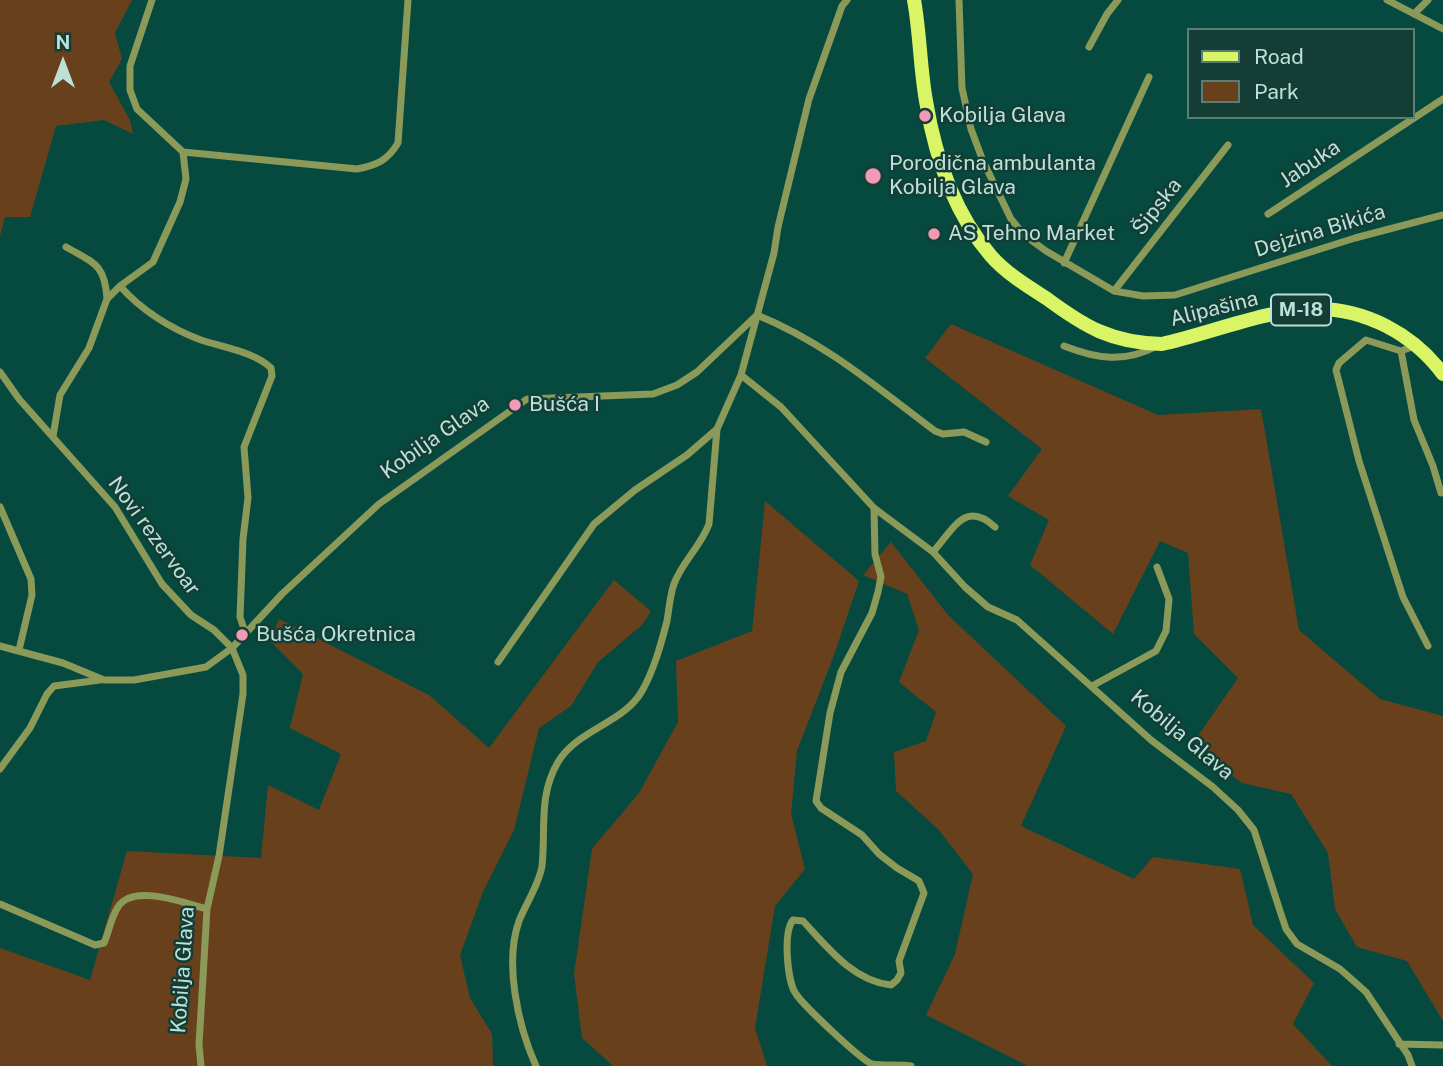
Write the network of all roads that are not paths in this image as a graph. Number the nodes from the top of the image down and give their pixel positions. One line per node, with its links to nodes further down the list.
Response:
1 (152, 0): 17 (street)
2 (408, 0): 17 (street)
3 (847, 0): 25 (street)
4 (914, 0): 26 (main road, Alipašina / M-18)
5 (959, 0): 21 (street)
6 (1118, 0): 11 (street)
7 (1387, 0): 9 (street)
8 (1428, 0): 9 (street)
9 (1415, 14): 10 (street)
10 (1443, 29)
11 (1090, 47)
12 (1149, 77): 21 (street)
13 (1443, 99): 14 (street, Jabuka)
14 (1415, 117)
15 (1413, 119): 18 (street, Jabuka)
16 (1228, 145): 23 (street, Šipska)
17 (183, 152): 22 (street)
18 (1268, 214)
19 (1443, 215): 23 (street, Dejzina Bikića)
20 (66, 247): 24 (street)
21 (1064, 263): 23 (street)
22 (120, 286): 24 (street); 42 (street)
23 (1114, 291)
24 (107, 299): 34 (street)
25 (757, 315): 32 (street); 35 (street); 42 (street, Kobilja Glava)
26 (1162, 344): 27 (main road, Alipašina / M-18); 28 (street)
27 (1417, 345): 29 (street); 31 (main road, Alipašina / M-18)
28 (1064, 346)
29 (1401, 351): 36 (street); 44 (street)
30 (0, 372): 34 (street, Novi rezervoar)
31 (1443, 374)
32 (741, 375): 33 (street); 38 (street, Kobilja Glava)
33 (717, 429): 47 (street); 57 (street)
34 (53, 436): 45 (street, Novi rezervoar)
35 (986, 442)
36 (1441, 493)
37 (0, 507): 46 (street)
38 (874, 508): 40 (street, Kobilja Glava); 55 (street)
39 (995, 527): 40 (street)
40 (933, 552): 49 (street, Kobilja Glava)
41 (1157, 567): 49 (street)
42 (246, 635): 45 (street, Kobilja Glava)
43 (0, 646): 46 (street)
44 (1428, 646)
45 (232, 648): 48 (street); 52 (street, Kobilja Glava)
46 (19, 650): 48 (street)
47 (498, 662)
48 (104, 680): 50 (street)
49 (1092, 686): 53 (street, Kobilja Glava)
50 (0, 769)
51 (0, 904): 52 (street)
52 (207, 909): 56 (street, Kobilja Glava)
53 (1399, 1044): 54 (street); 59 (street, Kobilja Glava)
54 (1443, 1045)
55 (871, 1065): 58 (street)
56 (201, 1066)
57 (536, 1066)
58 (911, 1066)
59 (1412, 1066)

